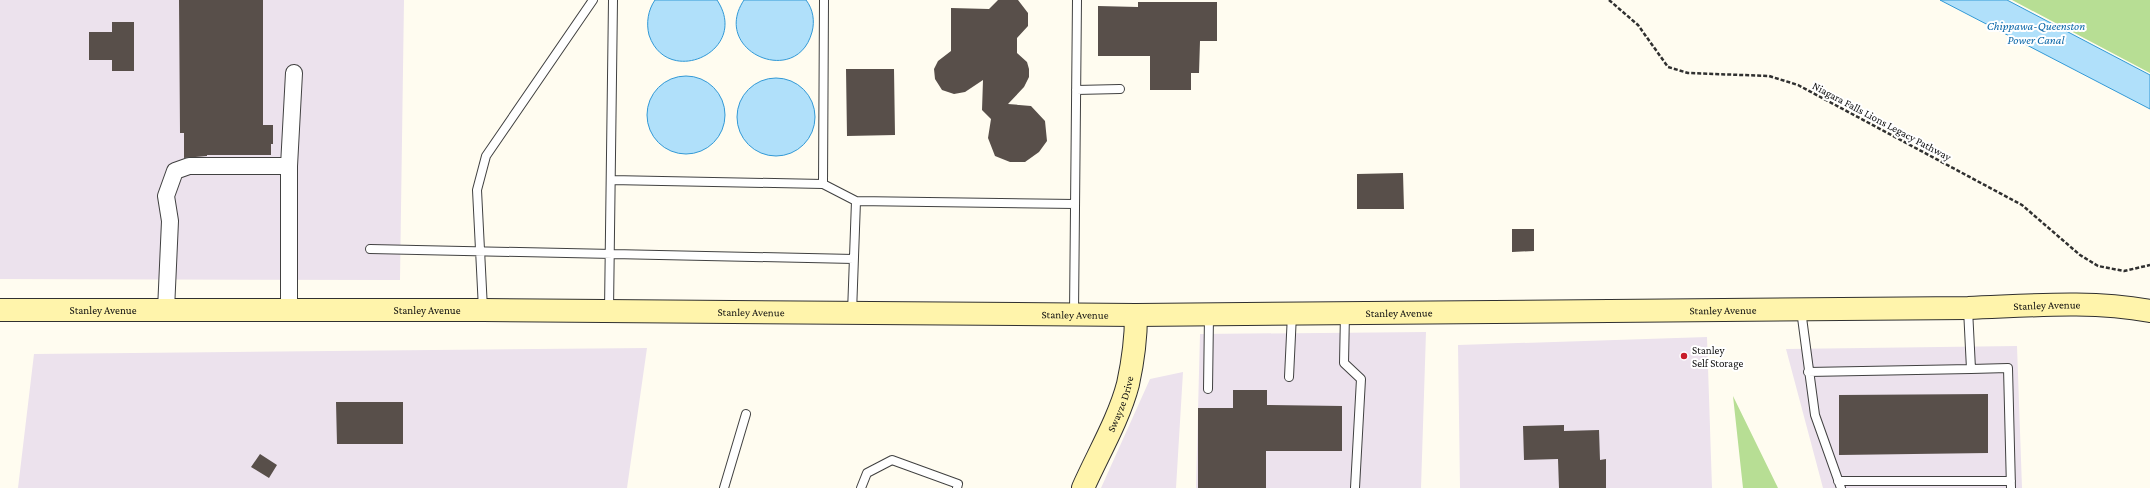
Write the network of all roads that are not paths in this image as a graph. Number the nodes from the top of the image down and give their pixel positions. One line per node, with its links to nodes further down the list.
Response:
1 (593, 0): 14 (lane)
2 (613, 0): 9 (lane)
3 (824, 0): 10 (lane)
4 (1077, 0): 7 (lane)
5 (294, 73): 8 (street)
6 (1120, 89): 7 (lane)
7 (1076, 90): 12 (lane)
8 (289, 166): 20 (street); 21 (street)
9 (611, 180): 10 (lane); 15 (lane)
10 (824, 184): 11 (lane)
11 (856, 201): 12 (lane); 16 (lane)
12 (1075, 204): 27 (lane)
13 (370, 249): 14 (lane)
14 (480, 252): 15 (lane); 22 (lane)
15 (610, 254): 16 (lane); 23 (lane)
16 (854, 259): 26 (lane)
17 (1968, 308): 18 (main road, Stanley Avenue); 24 (main road, Stanley Avenue); 31 (lane)
18 (1801, 309): 25 (main road, Stanley Avenue); 32 (lane)
19 (0, 310): 20 (main road, Stanley Avenue)
20 (166, 310): 21 (main road, Stanley Avenue)
21 (289, 310): 22 (main road, Stanley Avenue)
22 (483, 310): 23 (main road, Stanley Avenue)
23 (609, 311): 26 (main road, Stanley Avenue)
24 (2150, 311)
25 (1345, 313): 29 (main road, Stanley Avenue); 42 (lane)
26 (852, 314): 27 (main road, Stanley Avenue)
27 (1074, 314): 30 (main road, Stanley Avenue)
28 (1209, 314): 29 (main road, Stanley Avenue); 30 (main road, Stanley Avenue); 34 (lane)
29 (1292, 314): 33 (lane)
30 (1136, 315): 41 (main road, Swayze Drive)
31 (1971, 369): 32 (lane); 36 (lane)
32 (1808, 372): 37 (lane)
33 (1289, 377)
34 (1208, 389)
35 (746, 414): 38 (lane)
36 (2011, 484): 37 (lane)
37 (1839, 485)
38 (724, 488)
39 (861, 488): 40 (lane)
40 (957, 488)
41 (1083, 488)
42 (1355, 488)

